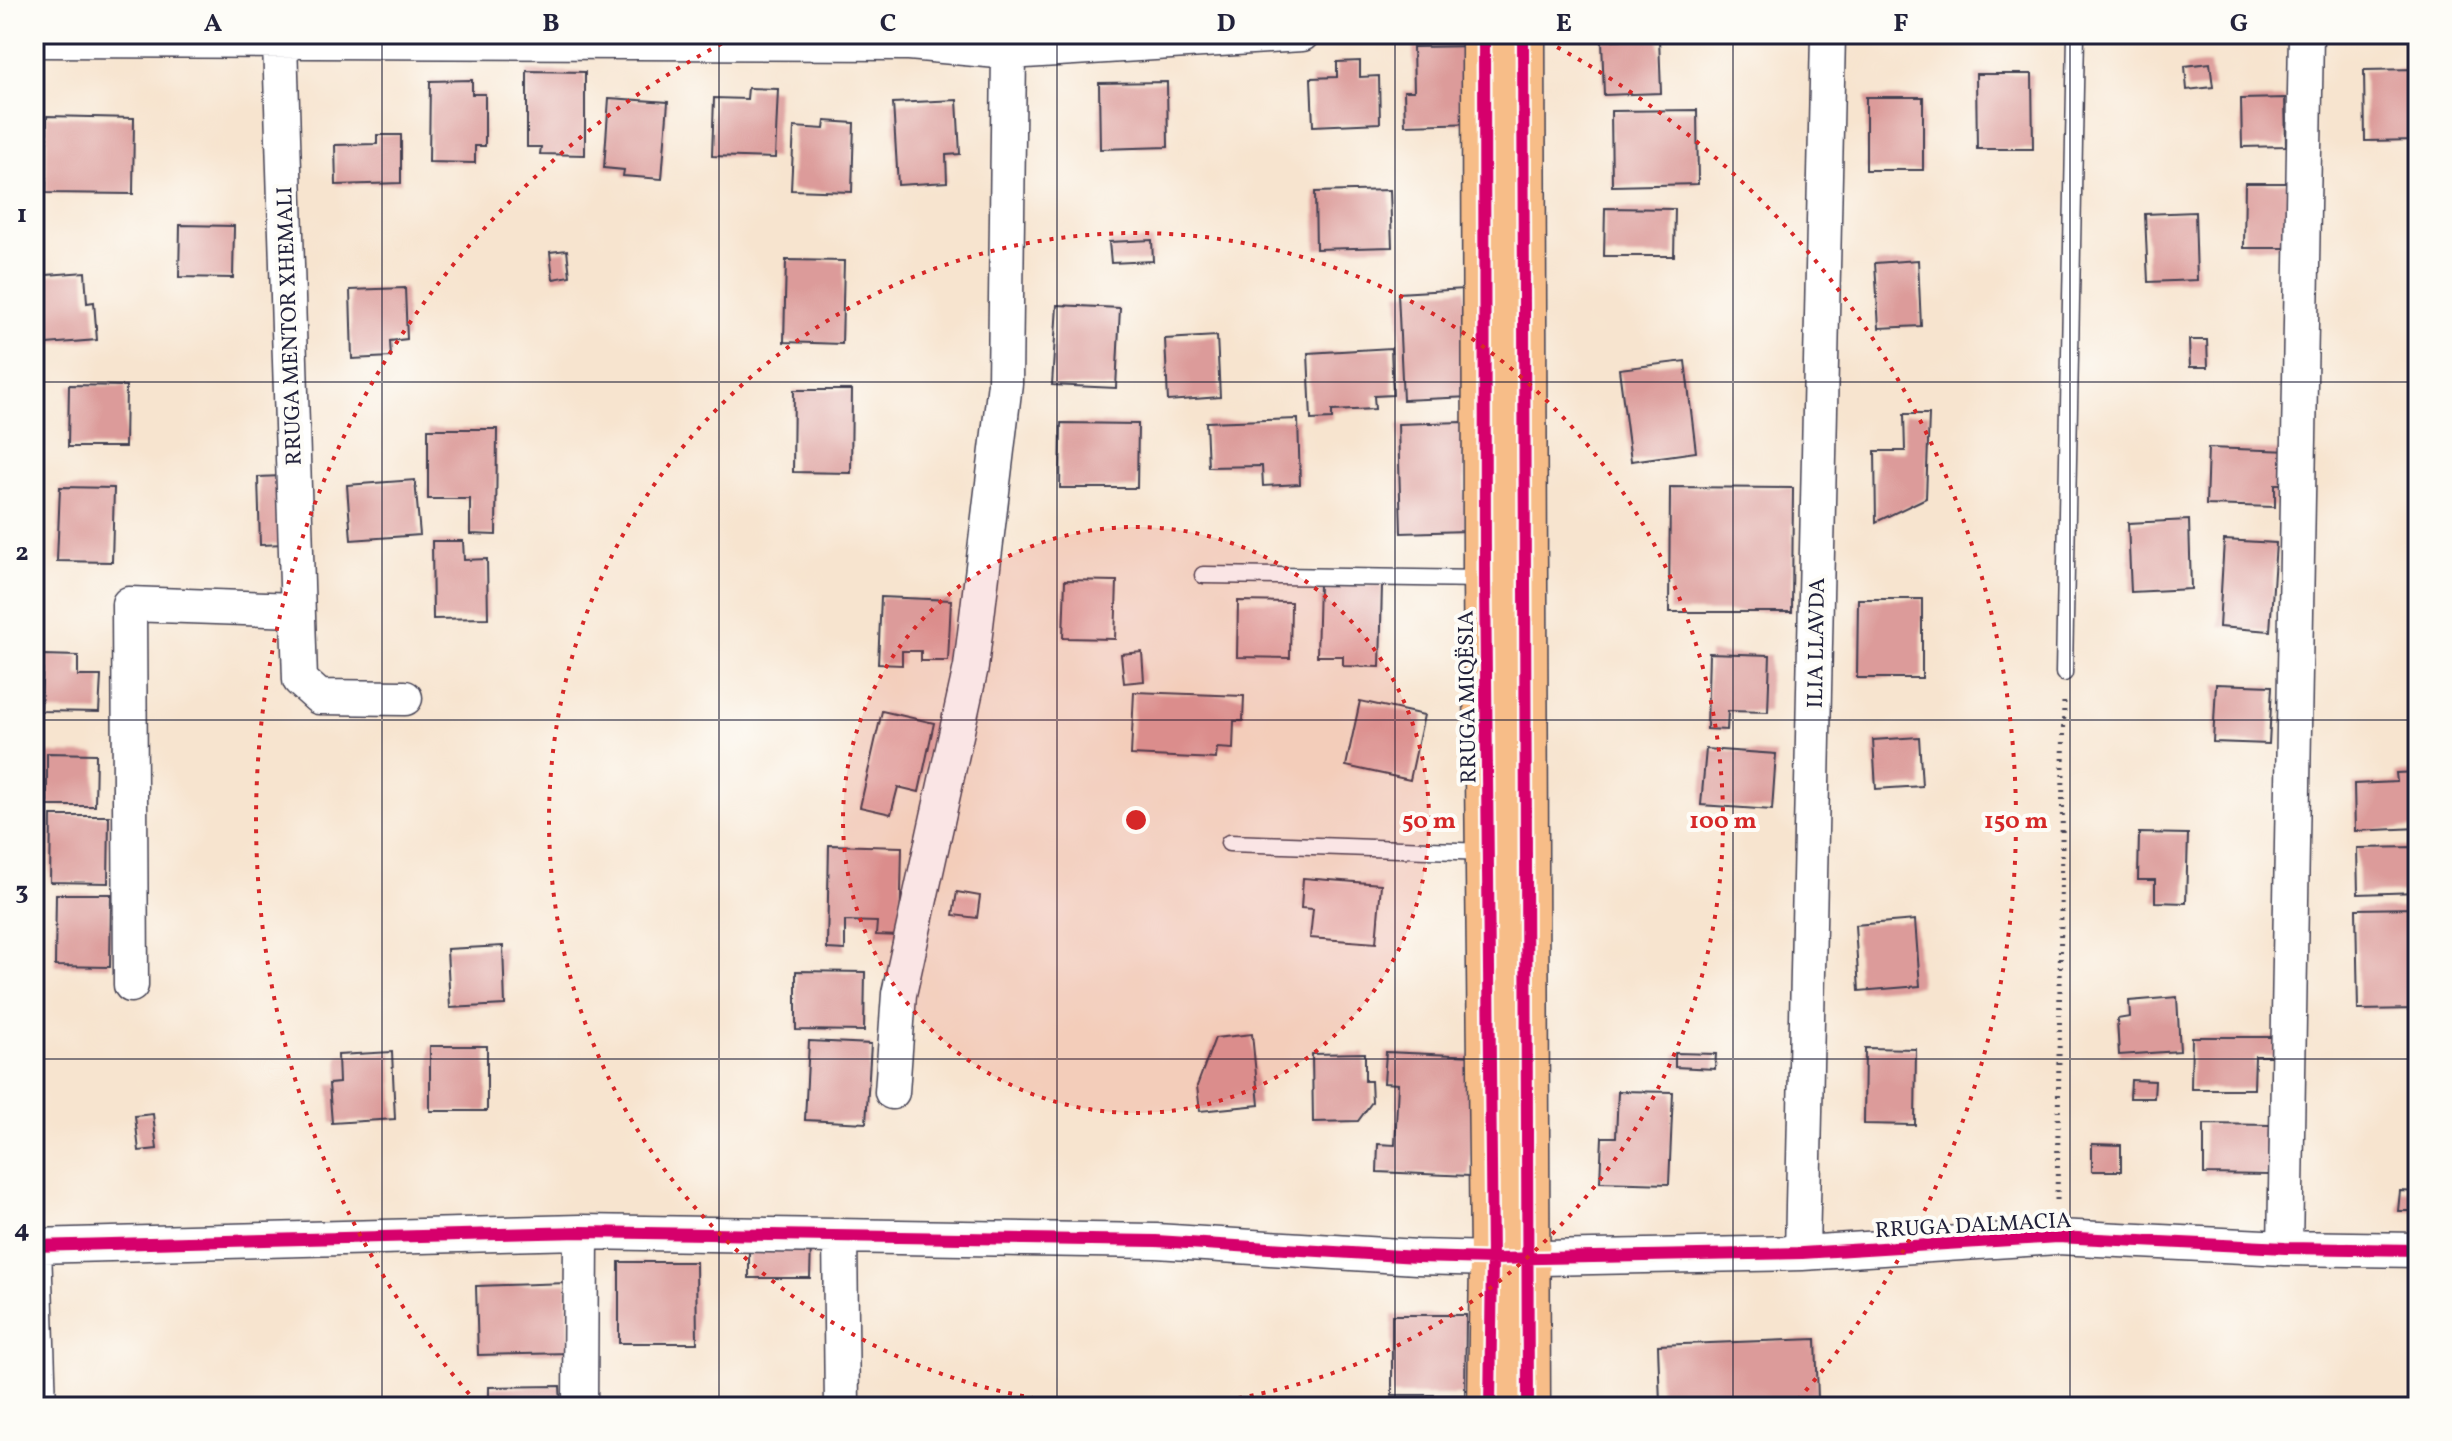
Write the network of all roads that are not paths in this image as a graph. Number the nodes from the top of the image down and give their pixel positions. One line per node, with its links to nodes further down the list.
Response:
1 (1302, 34): 11 (street)
2 (1484, 34): 13 (main road, RRUGA MIQËSIA)
3 (1523, 34): 27 (main road, RRUGA MIQËSIA)
4 (1828, 34): 26 (street, ILIA LLAVDA)
5 (2076, 34): 15 (lane)
6 (2306, 34): 24 (street)
7 (230, 38): 9 (street); 10 (street)
8 (910, 39): 10 (street); 11 (street)
9 (34, 40)
10 (280, 42): 14 (street, RRUGA MENTOR XHEMALI)
11 (1009, 52): 20 (street)
12 (1203, 575): 13 (lane)
13 (1485, 579): 18 (main road, RRUGA MIQËSIA)
14 (297, 610): 16 (street, RRUGA MENTOR XHEMALI); 19 (street)
15 (2064, 673)
16 (405, 698)
17 (1229, 843): 18 (lane)
18 (1488, 852): 27 (main road, RRUGA MIQËSIA)
19 (131, 985)
20 (892, 1092)
21 (581, 1232): 22 (street, RRUGA DALMACIA); 23 (street, RRUGA DALMACIA); 29 (street)
22 (840, 1236): 27 (street, RRUGA DALMACIA); 30 (street)
23 (34, 1246): 28 (street)
24 (2285, 1248): 25 (street, RRUGA DALMACIA); 26 (street, RRUGA DALMACIA)
25 (2418, 1250)
26 (1802, 1253): 27 (street, RRUGA DALMACIA)
27 (1511, 1258): 31 (main road, RRUGA MIQËSIA); 32 (main road, RRUGA MIQËSIA)
28 (39, 1407)
29 (580, 1407)
30 (842, 1407)
31 (1490, 1407)
32 (1528, 1407)

